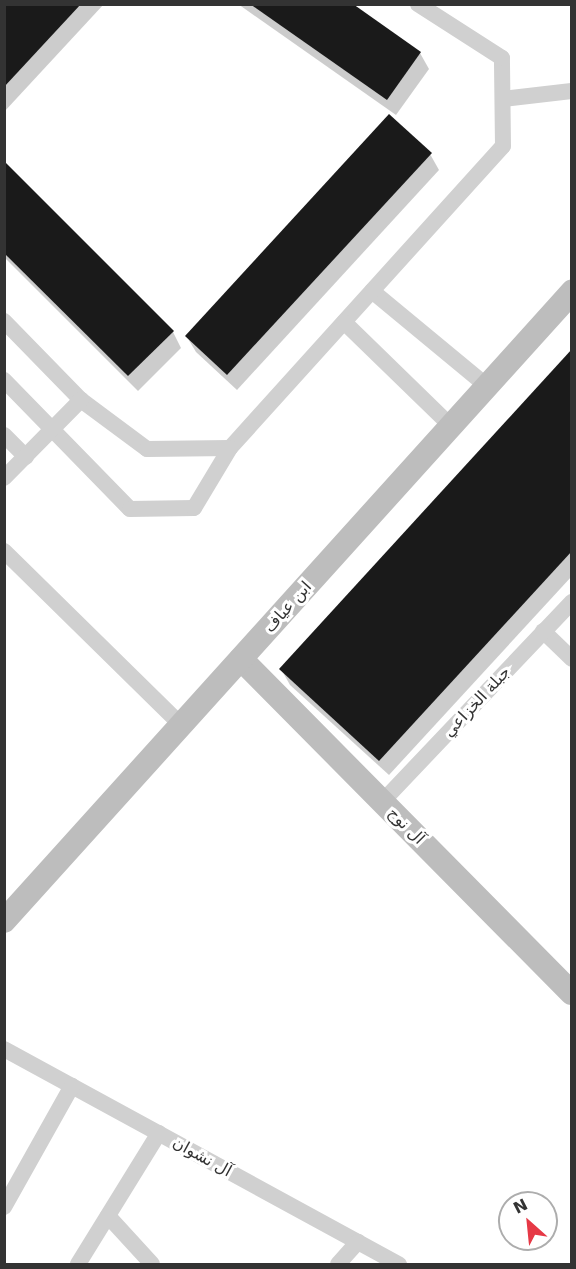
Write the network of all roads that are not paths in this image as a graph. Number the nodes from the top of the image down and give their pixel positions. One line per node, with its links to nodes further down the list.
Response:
1 (418, 4): 3 (street)
2 (572, 91): 3 (street)
3 (503, 99): 4 (street)
4 (372, 291): 7 (street); 9 (street)
5 (572, 292): 9 (street, ابن عياف)
6 (4, 321): 10 (street)
7 (344, 322): 11 (street); 14 (street)
8 (4, 380): 12 (street)
9 (487, 386): 11 (street, ابن عياف)
10 (81, 400): 12 (street); 14 (street)
11 (451, 426): 20 (street, ابن عياف)
12 (52, 430): 14 (street); 15 (street)
13 (4, 435): 15 (street)
14 (230, 448)
15 (26, 458): 16 (street)
16 (4, 478)
17 (4, 551): 22 (street)
18 (572, 602): 19 (street, جبلة الخزاعي)
19 (543, 632): 21 (street); 23 (street, جبلة الخزاعي)
20 (241, 659): 22 (street, ابن عياف); 23 (street, آل نوح)
21 (572, 659)
22 (181, 725): 24 (street, ابن عياف)
23 (382, 802): 25 (street, آل نوح)
24 (4, 921)
25 (572, 993)
26 (4, 1049): 27 (street, آل نشوان)
27 (72, 1086): 28 (street, آل نشوان); 29 (street)
28 (159, 1133): 30 (street); 31 (street, آل نشوان)
29 (4, 1207)
30 (108, 1216): 32 (street); 33 (street)
31 (358, 1242): 34 (street); 35 (street, آل نشوان)
32 (78, 1264)
33 (152, 1264)
34 (338, 1264)
35 (399, 1264)

